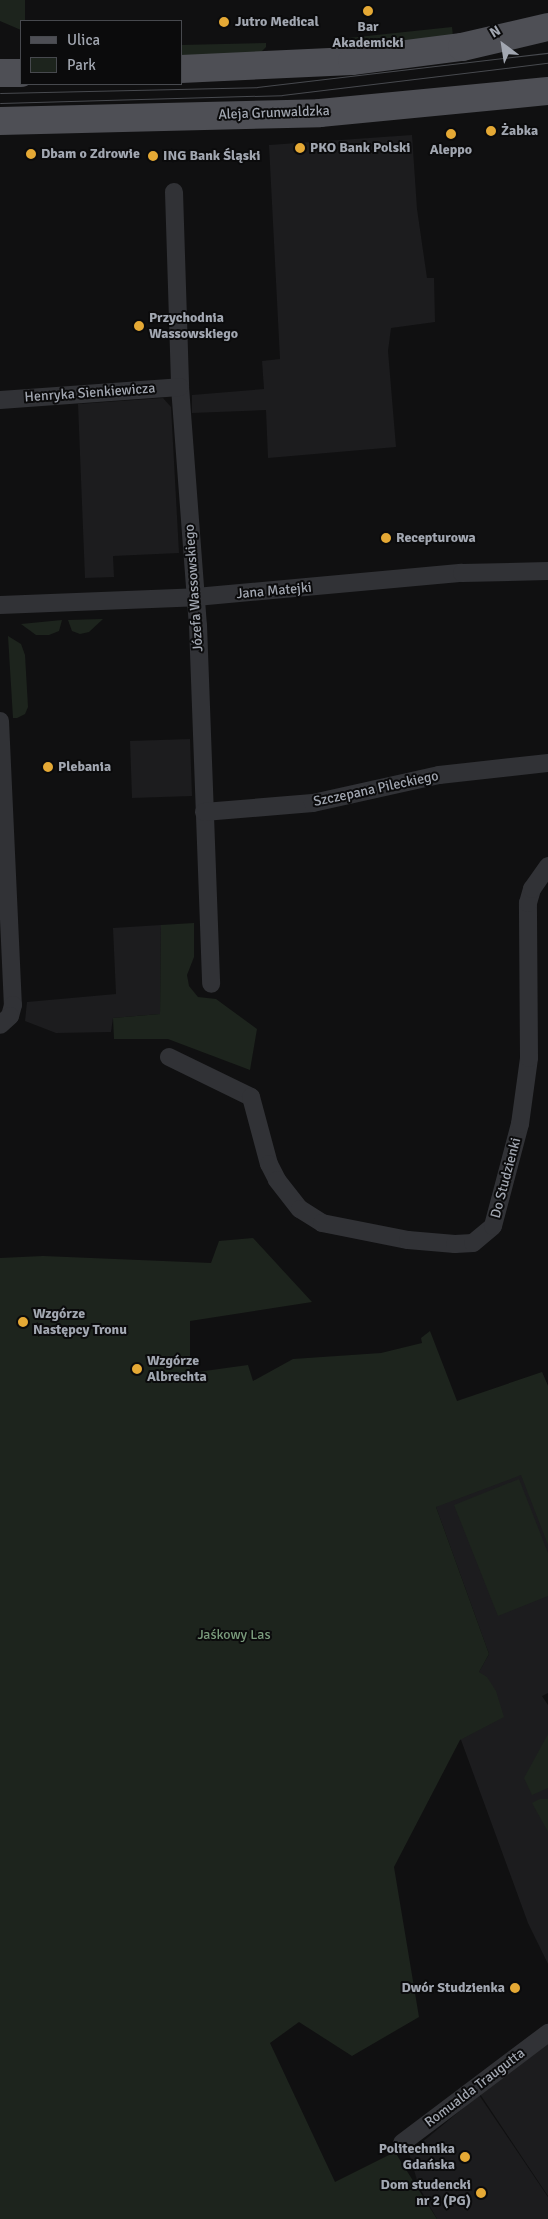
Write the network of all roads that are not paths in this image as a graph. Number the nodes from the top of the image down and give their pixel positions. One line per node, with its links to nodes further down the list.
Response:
1 (548, 27): 2 (main road)
2 (182, 69)
3 (0, 73): 4 (main road)
4 (20, 73)
5 (548, 91): 6 (main road, Aleja Grunwaldzka)
6 (0, 121)
7 (174, 192): 8 (street, Józefa Wassowskiego)
8 (180, 387): 9 (street, Henryka Sienkiewicza); 11 (street, Józefa Wassowskiego)
9 (0, 400)
10 (548, 571): 11 (street, Jana Matejki)
11 (196, 597): 12 (street, Jana Matejki); 15 (street, Józefa Wassowskiego)
12 (0, 605)
13 (0, 721): 18 (street)
14 (548, 763): 15 (street, Szczepana Pileckiego)
15 (204, 812): 17 (street, Józefa Wassowskiego)
16 (548, 866): 19 (street, Do Studzienki)
17 (211, 984)
18 (0, 1026)
19 (169, 1057)
20 (548, 2033): 21 (street, Romualda Traugutta)
21 (402, 2143)

